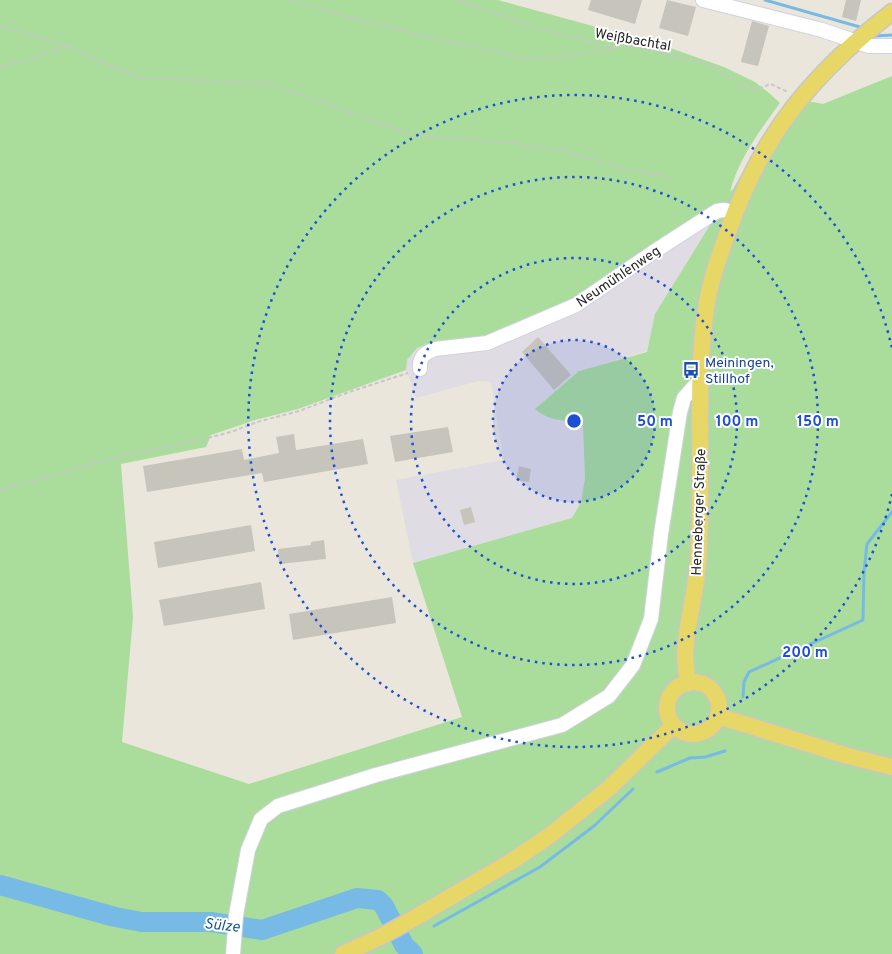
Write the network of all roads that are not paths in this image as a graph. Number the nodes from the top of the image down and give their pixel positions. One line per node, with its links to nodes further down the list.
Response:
1 (703, 0): 3 (lane)
2 (892, 12): 3 (main road, Henneberger Straße)
3 (856, 40): 4 (lane); 5 (main road, Henneberger Straße)
4 (892, 46)
5 (735, 212): 6 (lane, Neumühlenweg); 7 (main road, Henneberger Straße)
6 (420, 369)
7 (700, 380): 8 (main road, Henneberger Straße); 12 (lane)
8 (688, 682): 9 (main road); 10 (main road)
9 (718, 716): 10 (main road); 11 (main road)
10 (673, 726): 13 (main road)
11 (892, 767)
12 (234, 947)
13 (343, 954)

